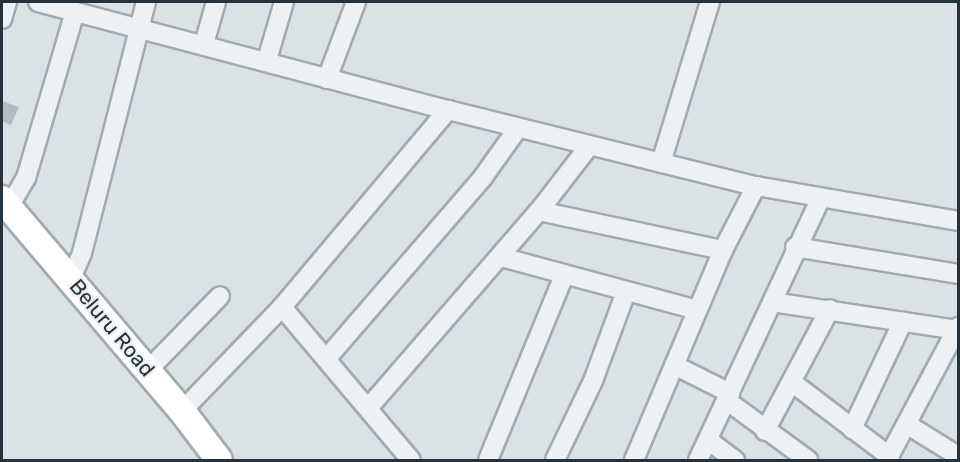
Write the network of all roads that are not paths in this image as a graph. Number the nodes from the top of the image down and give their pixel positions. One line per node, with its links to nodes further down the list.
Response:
1 (7, 2): 9 (street)
2 (38, 2): 8 (street)
3 (146, 2): 10 (street)
4 (216, 2): 11 (street)
5 (284, 2): 12 (street)
6 (356, 2): 13 (street)
7 (710, 2): 17 (street)
8 (75, 12): 10 (street); 20 (street)
9 (2, 20)
10 (139, 28): 11 (street); 28 (street)
11 (204, 44): 12 (street)
12 (267, 60): 13 (street)
13 (327, 79): 14 (street)
14 (448, 110): 15 (street); 32 (street)
15 (518, 128): 16 (street); 37 (street)
16 (590, 145): 17 (street); 21 (street)
17 (661, 163): 18 (street)
18 (756, 186): 19 (street); 24 (street)
19 (820, 199): 22 (street); 23 (street)
20 (5, 203): 28 (highway, Beluru Road)
21 (539, 211): 24 (street); 25 (street)
22 (958, 221)
23 (795, 247): 26 (street); 31 (street)
24 (723, 250): 34 (street)
25 (501, 257): 27 (street); 42 (street)
26 (958, 274)
27 (564, 276): 29 (street); 52 (street)
28 (71, 278): 39 (highway, Beluru Road)
29 (626, 292): 34 (street); 53 (street)
30 (220, 296): 39 (street)
31 (772, 302): 33 (street); 41 (street)
32 (282, 307): 37 (street); 43 (street)
33 (830, 309): 35 (street); 40 (street)
34 (697, 310): 38 (street)
35 (903, 321): 36 (street); 45 (street)
36 (958, 329): 44 (street)
37 (327, 358): 42 (street)
38 (675, 365): 41 (street); 54 (street)
39 (148, 370): 43 (highway, Beluru Road)
40 (793, 383): 45 (street); 46 (street)
41 (728, 397): 46 (street); 47 (street)
42 (369, 407): 51 (street)
43 (182, 411): 50 (highway, Beluru Road)
44 (908, 425): 48 (street); 49 (street)
45 (852, 429): 49 (street)
46 (765, 431): 57 (street)
47 (708, 440): 55 (street); 56 (street)
48 (958, 457)
49 (888, 459)
50 (219, 460)
51 (411, 460)
52 (488, 460)
53 (555, 460)
54 (634, 460)
55 (698, 460)
56 (735, 460)
57 (808, 460)

